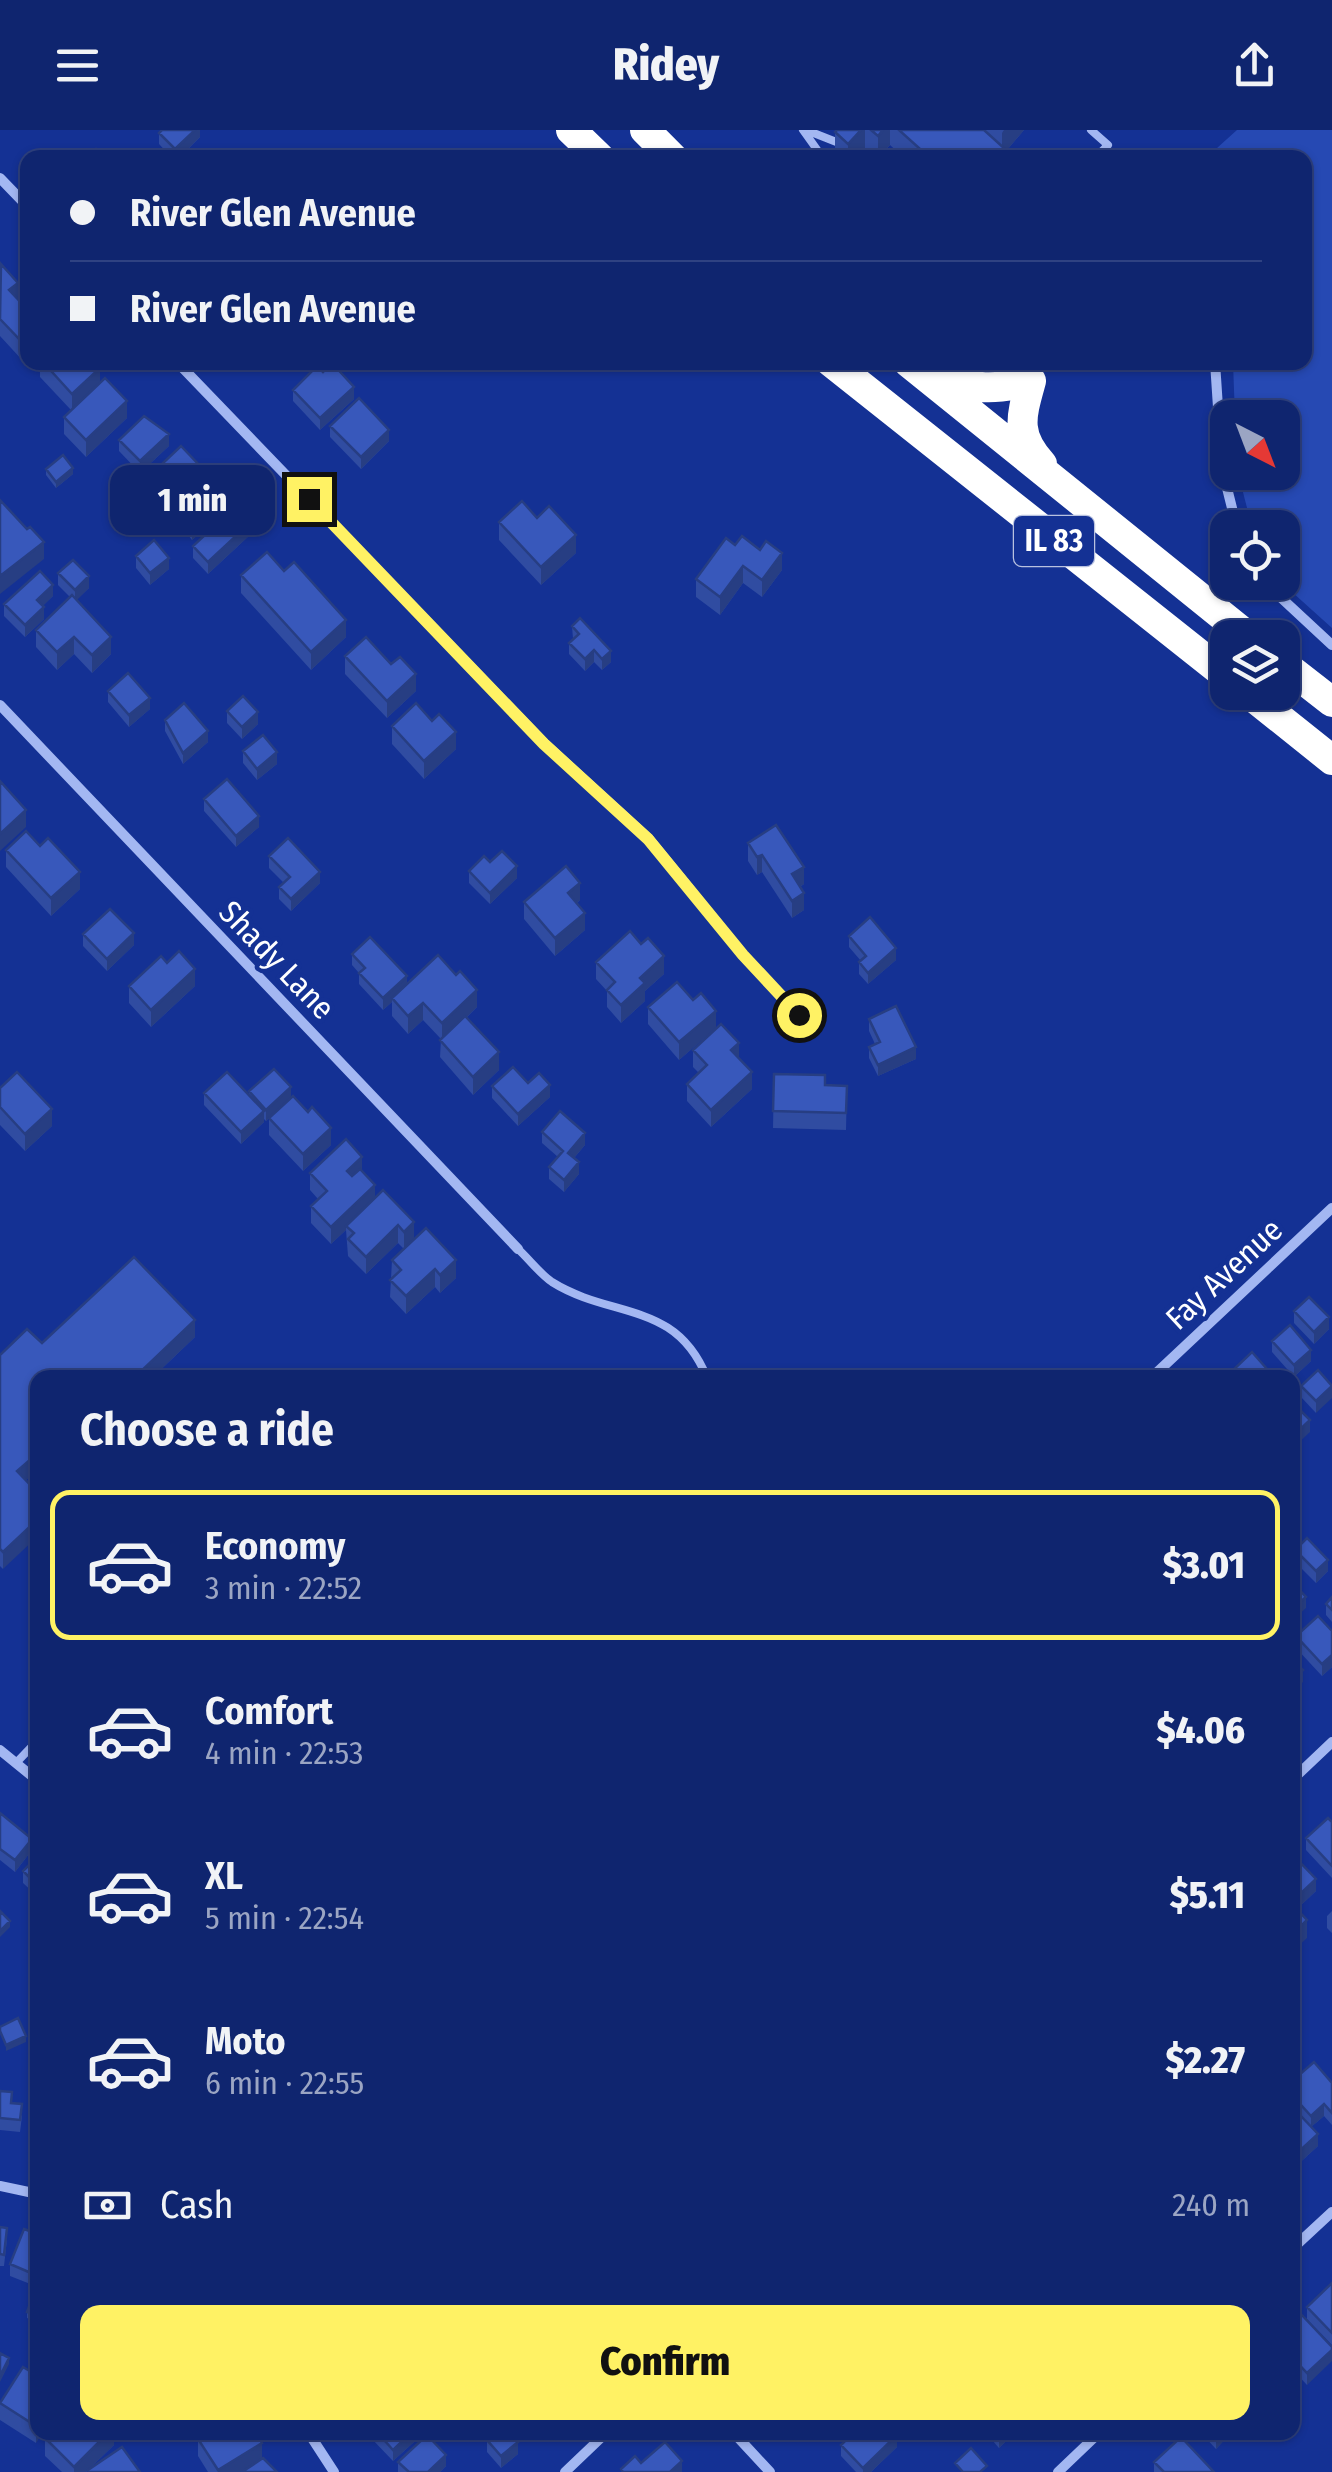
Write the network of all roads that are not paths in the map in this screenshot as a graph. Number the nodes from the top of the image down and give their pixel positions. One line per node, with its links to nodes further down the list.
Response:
1 (570, 130): 6 (highway)
2 (644, 130): 7 (highway)
3 (805, 130): 5 (lane)
4 (1092, 130): 8 (lane)
5 (844, 146)
6 (591, 150)
7 (665, 150)
8 (1103, 150)
9 (0, 178): 10 (street)
10 (20, 199)
11 (185, 370): 27 (street)
12 (842, 370): 21 (highway, IL 83)
13 (917, 370): 16 (highway, IL 83)
14 (924, 370): 16 (highway)
15 (1216, 370): 17 (street)
16 (1076, 500): 19 (highway, IL 83)
17 (1233, 510)
18 (1283, 600): 20 (street)
19 (1227, 620)
20 (1332, 645)
21 (1210, 663)
22 (1300, 677): 23 (highway)
23 (1332, 702)
24 (0, 705): 29 (street, Shady Lane)
25 (1270, 710): 26 (highway)
26 (1332, 760)
27 (799, 1015)
28 (1332, 1208): 31 (street, Fay Avenue)
29 (518, 1249): 30 (lane)
30 (703, 1370)
31 (1160, 1370)
32 (1332, 1742): 36 (street)
33 (30, 1748): 35 (lane)
34 (0, 1750): 35 (street)
35 (16, 1763): 37 (street)
36 (1300, 1772)
37 (30, 1774)
38 (0, 2186): 39 (street)
39 (30, 2192)
40 (1332, 2212): 41 (street)
41 (1300, 2242)
42 (313, 2440): 46 (street)
43 (599, 2440): 47 (street)
44 (741, 2440): 48 (street)
45 (1092, 2440): 49 (street)
46 (334, 2472)
47 (565, 2472)
48 (770, 2472)
49 (1058, 2472)

